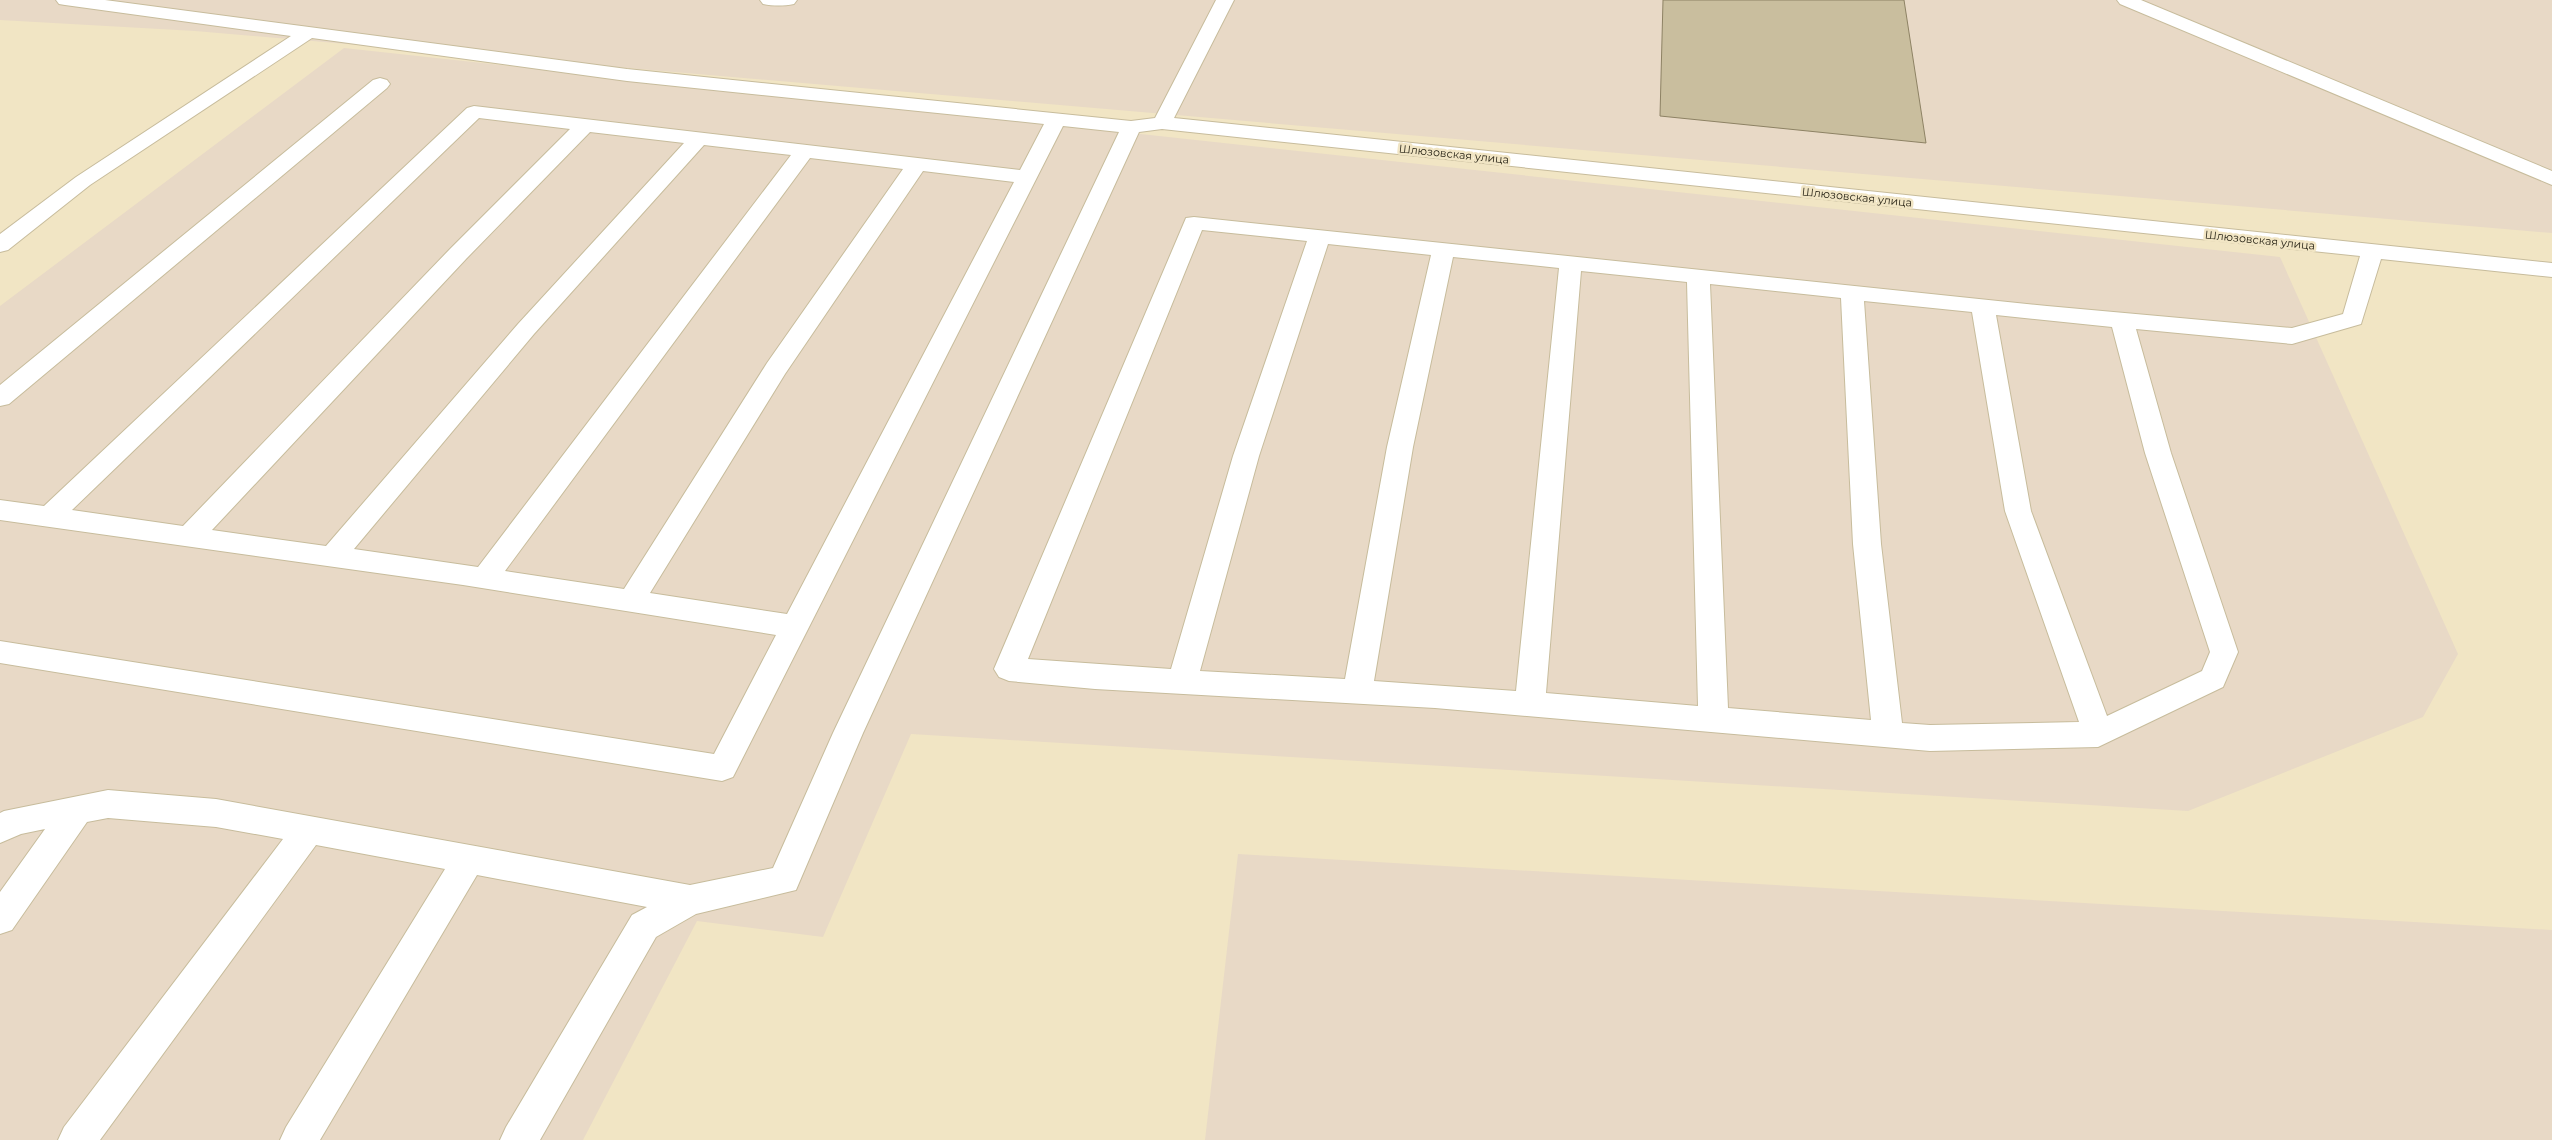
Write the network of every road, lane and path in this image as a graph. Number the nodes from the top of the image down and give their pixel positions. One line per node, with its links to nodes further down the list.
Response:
1 (65, 0): 6 (street, Шлюзовская улица)
2 (769, 0): 3 (street)
3 (788, 0)
4 (1225, 0): 9 (street)
5 (2126, 0): 16 (street)
6 (309, 32): 8 (street, Шлюзовская улица); 18 (street)
7 (380, 84): 27 (street)
8 (1057, 119): 11 (street, Шлюзовская улица); 15 (street)
9 (1162, 123): 11 (street, Шлюзовская улица); 20 (street, Шлюзовская улица)
10 (584, 126): 12 (street); 29 (street); 30 (street)
11 (1131, 126): 46 (street)
12 (698, 140): 13 (street); 31 (street)
13 (804, 152): 14 (street); 32 (street)
14 (917, 164): 15 (street); 33 (street)
15 (1027, 177): 34 (street)
16 (2552, 179)
17 (1319, 237): 19 (street); 36 (street); 36 (street)
18 (0, 245)
19 (1442, 250): 21 (street); 37 (street)
20 (2372, 252): 22 (street, Шлюзовская улица); 26 (street)
21 (1570, 263): 23 (street); 38 (street)
22 (2552, 270)
23 (1698, 277): 24 (street); 39 (street)
24 (1852, 293): 25 (street); 41 (street)
25 (1983, 307): 26 (street); 40 (street)
26 (2122, 320): 40 (street)
27 (0, 398)
28 (0, 510): 29 (street)
29 (49, 517): 30 (street)
30 (189, 537): 31 (street)
31 (332, 557): 32 (street)
32 (484, 579): 33 (street)
33 (632, 601): 34 (street)
34 (796, 626): 35 (street)
35 (0, 652)
36 (1182, 682): 37 (street)
37 (1357, 692): 38 (street)
38 (1530, 704): 39 (street)
39 (1713, 720): 41 (street)
40 (2098, 734): 41 (street)
41 (1888, 735)
42 (77, 810): 43 (street); 44 (street); 47 (street)
43 (0, 829)
44 (310, 829): 45 (street); 48 (street)
45 (470, 858): 46 (street); 49 (street)
46 (690, 900): 50 (street)
47 (0, 919)
48 (77, 1140)
49 (299, 1140)
50 (519, 1140)

